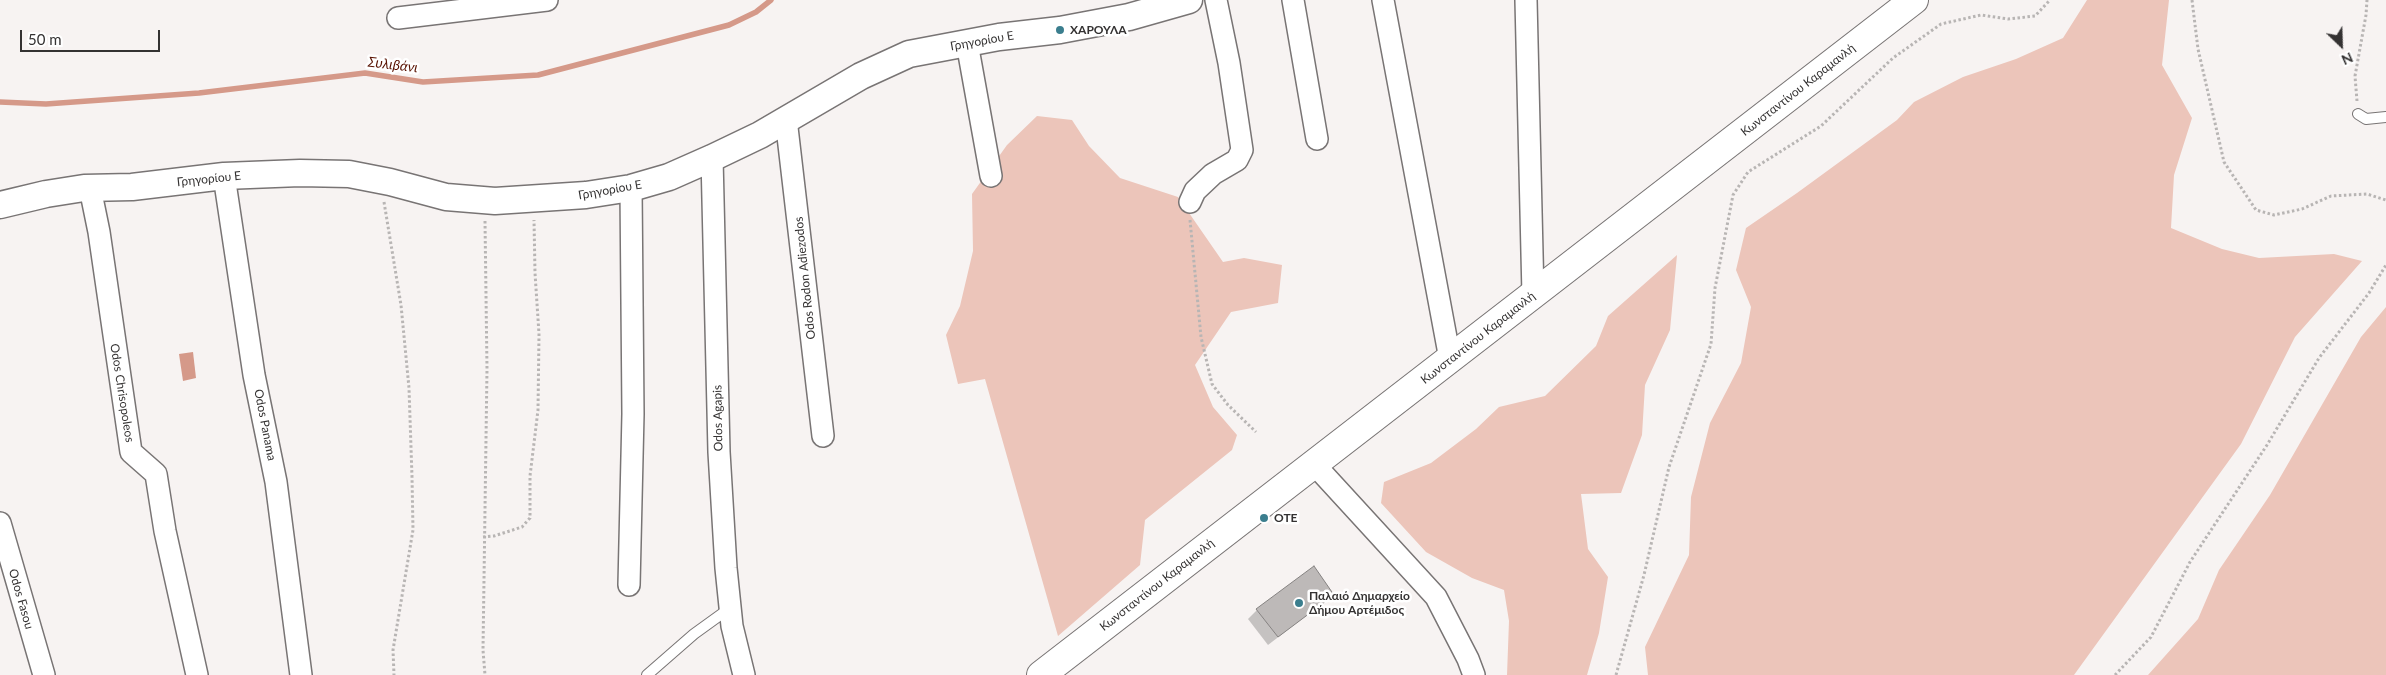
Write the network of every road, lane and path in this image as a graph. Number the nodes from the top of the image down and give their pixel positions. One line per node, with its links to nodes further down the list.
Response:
1 (548, 0): 11 (street)
2 (1190, 0): 12 (street, Γρηγορίου Ε)
3 (1216, 0): 26 (street)
4 (1293, 0): 16 (street)
5 (1383, 0): 30 (street)
6 (1526, 0): 29 (street)
7 (1914, 0): 29 (main road, Κωνσταντίνου Καραμανλή)
8 (2050, 0): 48 (path)
9 (2192, 0): 25 (path)
10 (2367, 0): 13 (path)
11 (398, 18)
12 (967, 43): 15 (street, Γρηγορίου Ε); 19 (street)
13 (2358, 114): 14 (lane)
14 (2386, 118)
15 (786, 119): 17 (street, Γρηγορίου Ε); 32 (street, Odos Rodon Adiezodos)
16 (1317, 139)
17 (712, 158): 22 (street, Γρηγορίου Ε); 38 (street, Odos Agapis)
18 (224, 176): 20 (street, Γρηγορίου Ε); 21 (street, Γρηγορίου Ε); 41 (street, Odos Panama)
19 (991, 176)
20 (380, 180): 23 (street, Γρηγορίου Ε); 42 (path)
21 (90, 188): 27 (street, Γρηγορίου Ε); 40 (street, Odos Chrisopoleos)
22 (631, 188): 24 (street, Γρηγορίου Ε); 37 (street)
23 (484, 200): 24 (street, Γρηγορίου Ε); 35 (path)
24 (534, 200): 35 (path)
25 (2386, 200)
26 (1190, 202): 31 (path)
27 (0, 205)
28 (2386, 265): 49 (path)
29 (1533, 296): 30 (main road, Κωνσταντίνου Καραμανλή)
30 (1450, 359): 33 (main road, Κωνσταντίνου Καραμανλή)
31 (1256, 432)
32 (823, 436)
33 (1314, 464): 46 (main road, Κωνσταντίνου Καραμανλή); 47 (street)
34 (0, 523): 36 (street, Odos Fasou)
35 (484, 537): 43 (path)
36 (3, 551): 39 (street, Odos Fasou)
37 (629, 584)
38 (730, 608): 44 (lane); 45 (street, Odos Agapis)
39 (44, 675)
40 (197, 675)
41 (301, 675)
42 (394, 675)
43 (485, 675)
44 (647, 675)
45 (744, 675)
46 (1040, 675)
47 (1474, 675)
48 (1616, 675)
49 (2115, 675)

